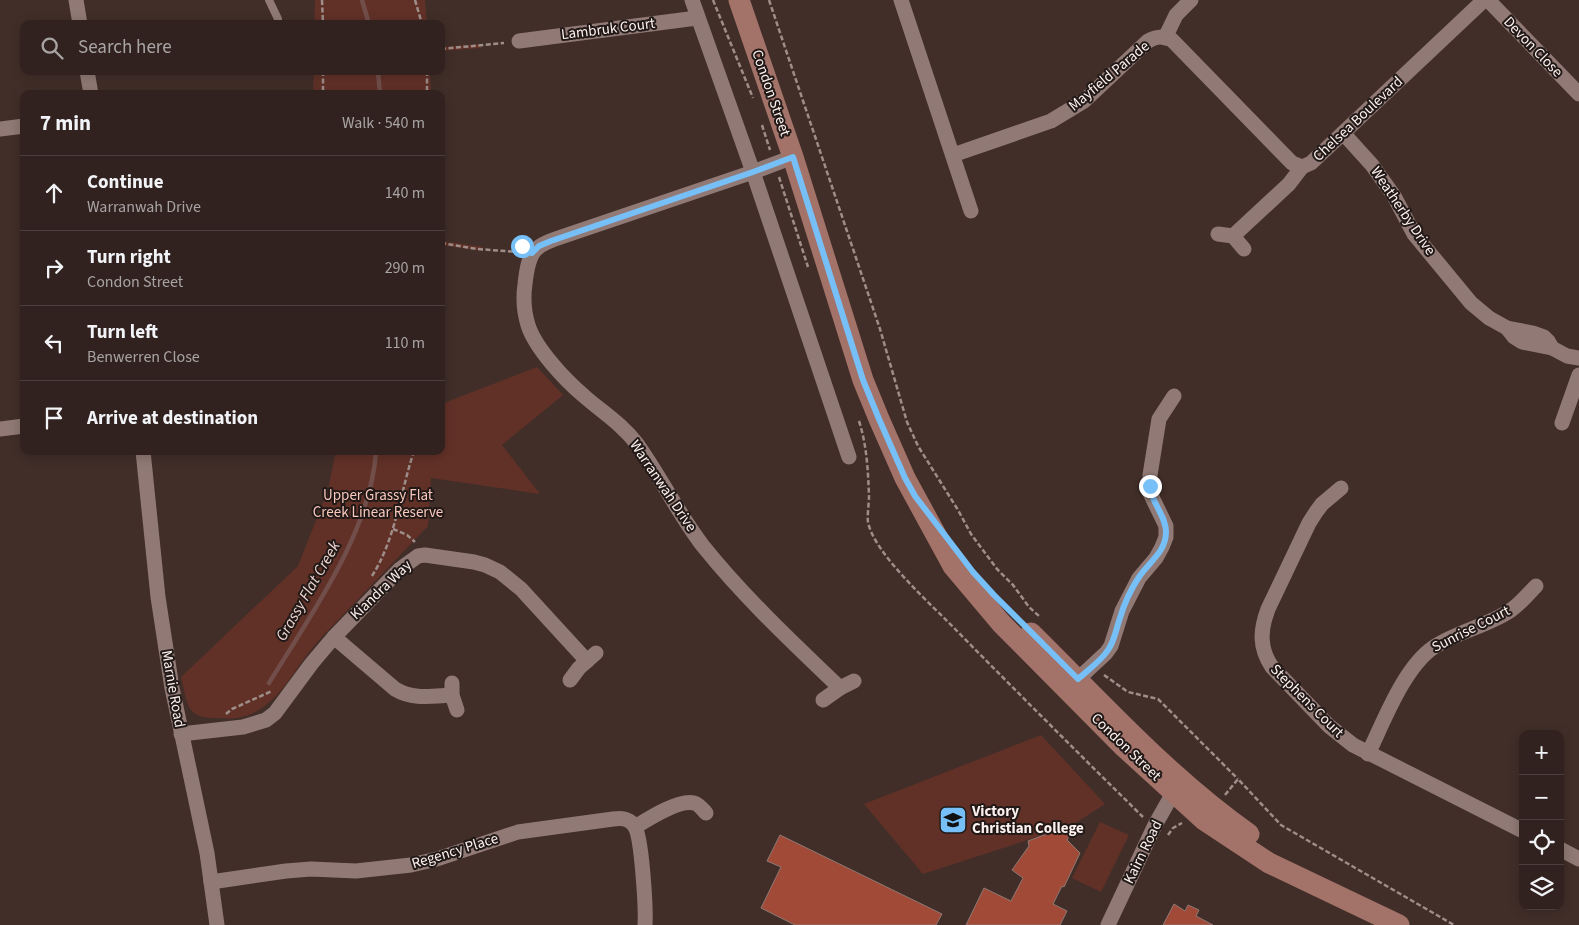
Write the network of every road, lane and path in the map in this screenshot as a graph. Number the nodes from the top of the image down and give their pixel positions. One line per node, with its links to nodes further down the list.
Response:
1 (76, 0): 13 (street)
2 (269, 0): 14 (lane)
3 (322, 0): 15 (path)
4 (415, 0): 16 (path)
5 (692, 0): 12 (street)
6 (740, 0): 31 (main road, Condon Street)
7 (769, 0): 55 (path)
8 (901, 0): 30 (street)
9 (1191, 0): 17 (street, Mayfield Parade)
10 (1484, 0): 29 (street, Chelsea Boulevard)
11 (1488, 0): 26 (street, Devon Close)
12 (697, 18): 18 (street, Lambruk Court); 33 (street)
13 (79, 20)
14 (277, 20)
15 (323, 20)
16 (421, 20)
17 (1165, 38): 30 (street, Mayfield Parade); 32 (street, Chelsea Boulevard)
18 (519, 41): 19 (path)
19 (445, 49)
20 (88, 75): 23 (street)
21 (323, 75): 24 (path)
22 (426, 75): 25 (path)
23 (90, 90)
24 (323, 90)
25 (427, 90)
26 (1579, 94)
27 (20, 126): 28 (street)
28 (0, 129)
29 (1343, 133): 32 (street, Chelsea Boulevard); 40 (street, Weatherby Drive)
30 (953, 155): 34 (street)
31 (793, 157): 33 (street); 50 (main road, Condon Street)
32 (1302, 167): 36 (street)
33 (753, 172): 38 (street); 48 (street)
34 (971, 212)
35 (1218, 234): 36 (street)
36 (1233, 236): 39 (street)
37 (445, 244): 38 (path)
38 (527, 249): 61 (street, Warranwah Drive)
39 (1244, 249)
40 (1579, 358)
41 (1579, 375): 44 (street)
42 (1174, 396): 57 (street)
43 (20, 426): 45 (street)
44 (1560, 427)
45 (0, 429)
46 (143, 455): 65 (street, Marnie Road)
47 (413, 455): 51 (path)
48 (849, 457)
49 (1342, 488): 66 (street, Stephens Court)
50 (915, 496): 57 (main road, Condon Street); 68 (main road, Condon Street)
51 (393, 529): 52 (path); 53 (path)
52 (425, 554): 56 (street, Kiandra Way); 58 (street, Kiandra Way)
53 (368, 580)
54 (1536, 586): 66 (street, Sunrise Court)
55 (1041, 618)
56 (334, 636): 63 (street); 64 (street, Kiandra Way)
57 (1085, 673): 67 (path); 68 (main road, Condon Street)
58 (570, 680)
59 (854, 681): 61 (street)
60 (278, 685): 64 (path)
61 (840, 688): 62 (street)
62 (823, 700)
63 (457, 710)
64 (209, 730): 65 (street, Kiandra Way)
65 (181, 734): 74 (street, Marnie Road)
66 (1368, 754): 71 (street, Stephens Court)
67 (1238, 779)
68 (1177, 786): 77 (street, Kairn Road); 78 (main road, Condon Street)
69 (706, 813): 70 (street)
70 (636, 827): 74 (street, Regency Place); 76 (street)
71 (1519, 829)
72 (1564, 851): 73 (street)
73 (1579, 859)
74 (211, 882): 75 (street, Marnie Road)
75 (217, 925)
76 (645, 925)
77 (1108, 925)
78 (1400, 925)

